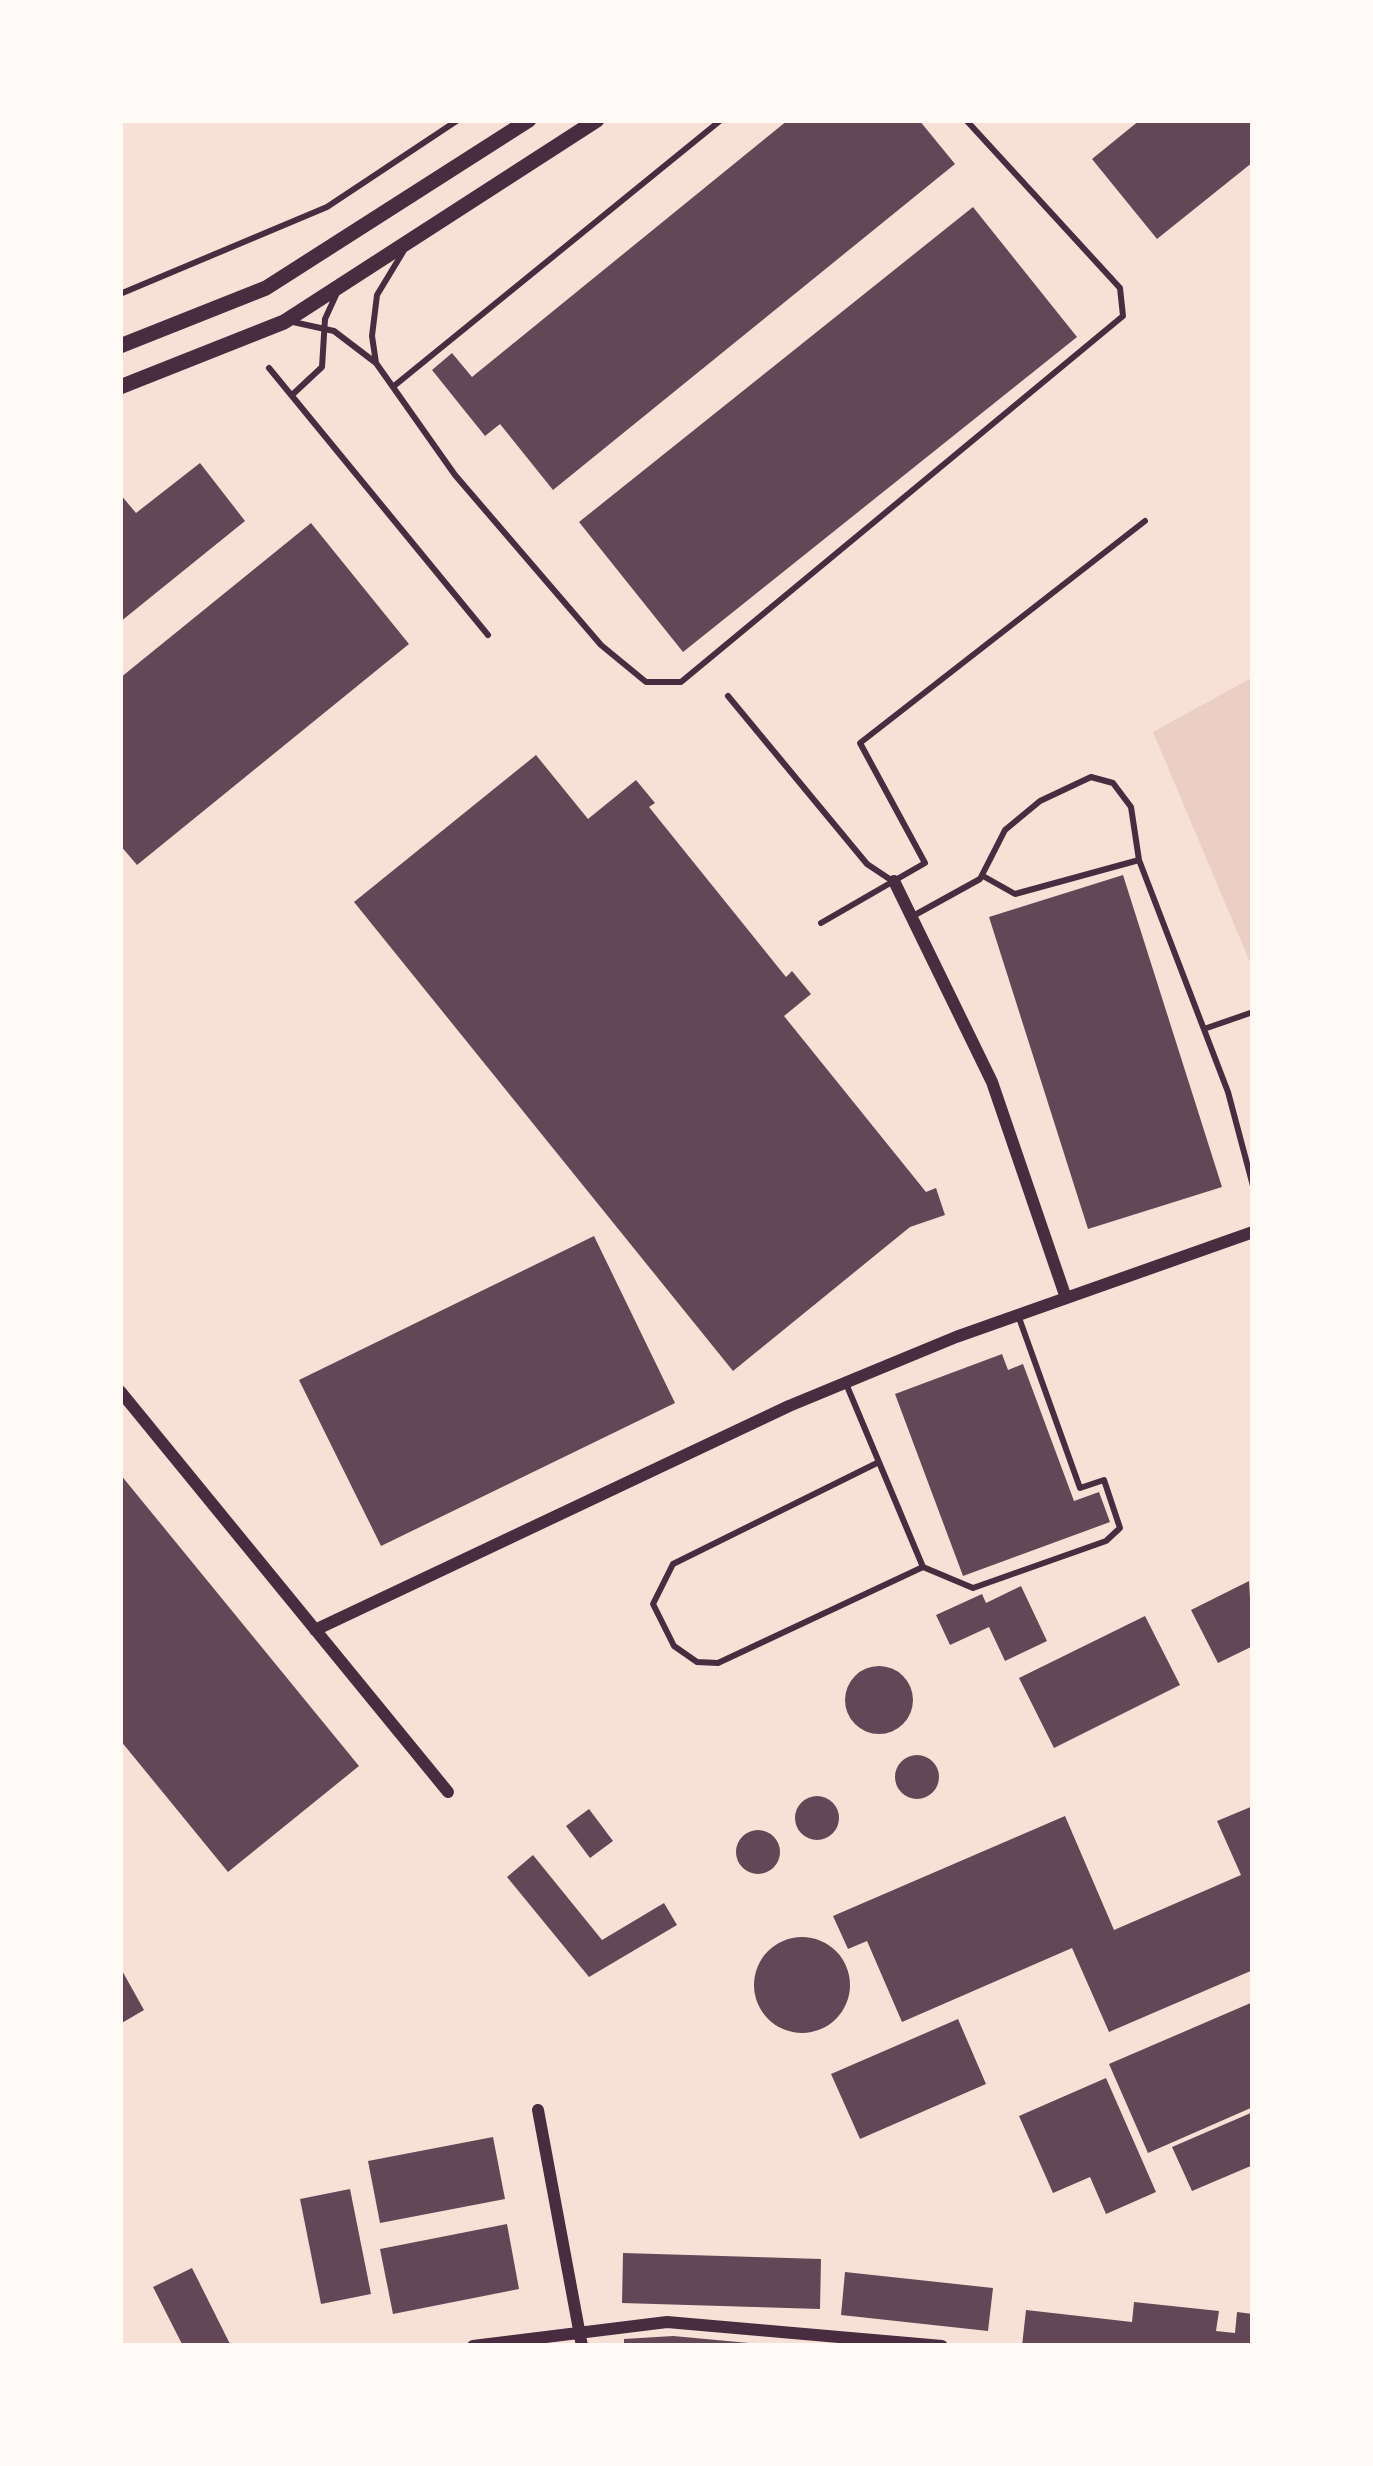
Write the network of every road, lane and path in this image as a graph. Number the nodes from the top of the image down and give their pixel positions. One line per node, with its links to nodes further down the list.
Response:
1 (458, 120): 8 (lane)
2 (529, 120): 12 (street)
3 (597, 120): 6 (street)
4 (721, 120): 16 (lane)
5 (966, 120): 16 (lane)
6 (408, 245): 7 (street); 14 (lane)
7 (346, 285): 9 (street); 11 (lane)
8 (120, 294)
9 (284, 322): 10 (lane); 17 (street)
10 (302, 323): 11 (lane); 13 (lane)
11 (324, 328): 13 (lane); 14 (lane)
12 (120, 346)
13 (324, 352): 18 (lane)
14 (376, 363): 16 (lane)
15 (268, 368): 18 (lane)
16 (394, 386)
17 (120, 387)
18 (292, 395): 20 (lane)
19 (1145, 521): 24 (lane)
20 (488, 635)
21 (728, 696): 24 (lane)
22 (1138, 860): 23 (lane); 23 (lane); 28 (lane)
23 (983, 875): 25 (lane)
24 (894, 881): 25 (street); 26 (lane)
25 (913, 916): 31 (street)
26 (821, 923)
27 (1253, 1012): 28 (lane)
28 (1204, 1029): 29 (lane)
29 (1253, 1186)
30 (1253, 1232): 31 (street)
31 (1066, 1298): 32 (street)
32 (1018, 1315): 33 (street); 36 (lane)
33 (846, 1382): 35 (lane); 37 (street)
34 (120, 1391): 37 (street)
35 (879, 1462): 36 (lane); 36 (lane)
36 (923, 1567)
37 (315, 1630): 38 (street)
38 (448, 1792)
39 (538, 2110): 40 (street)
40 (580, 2340): 41 (street); 42 (street)
41 (473, 2346)
42 (942, 2346)

